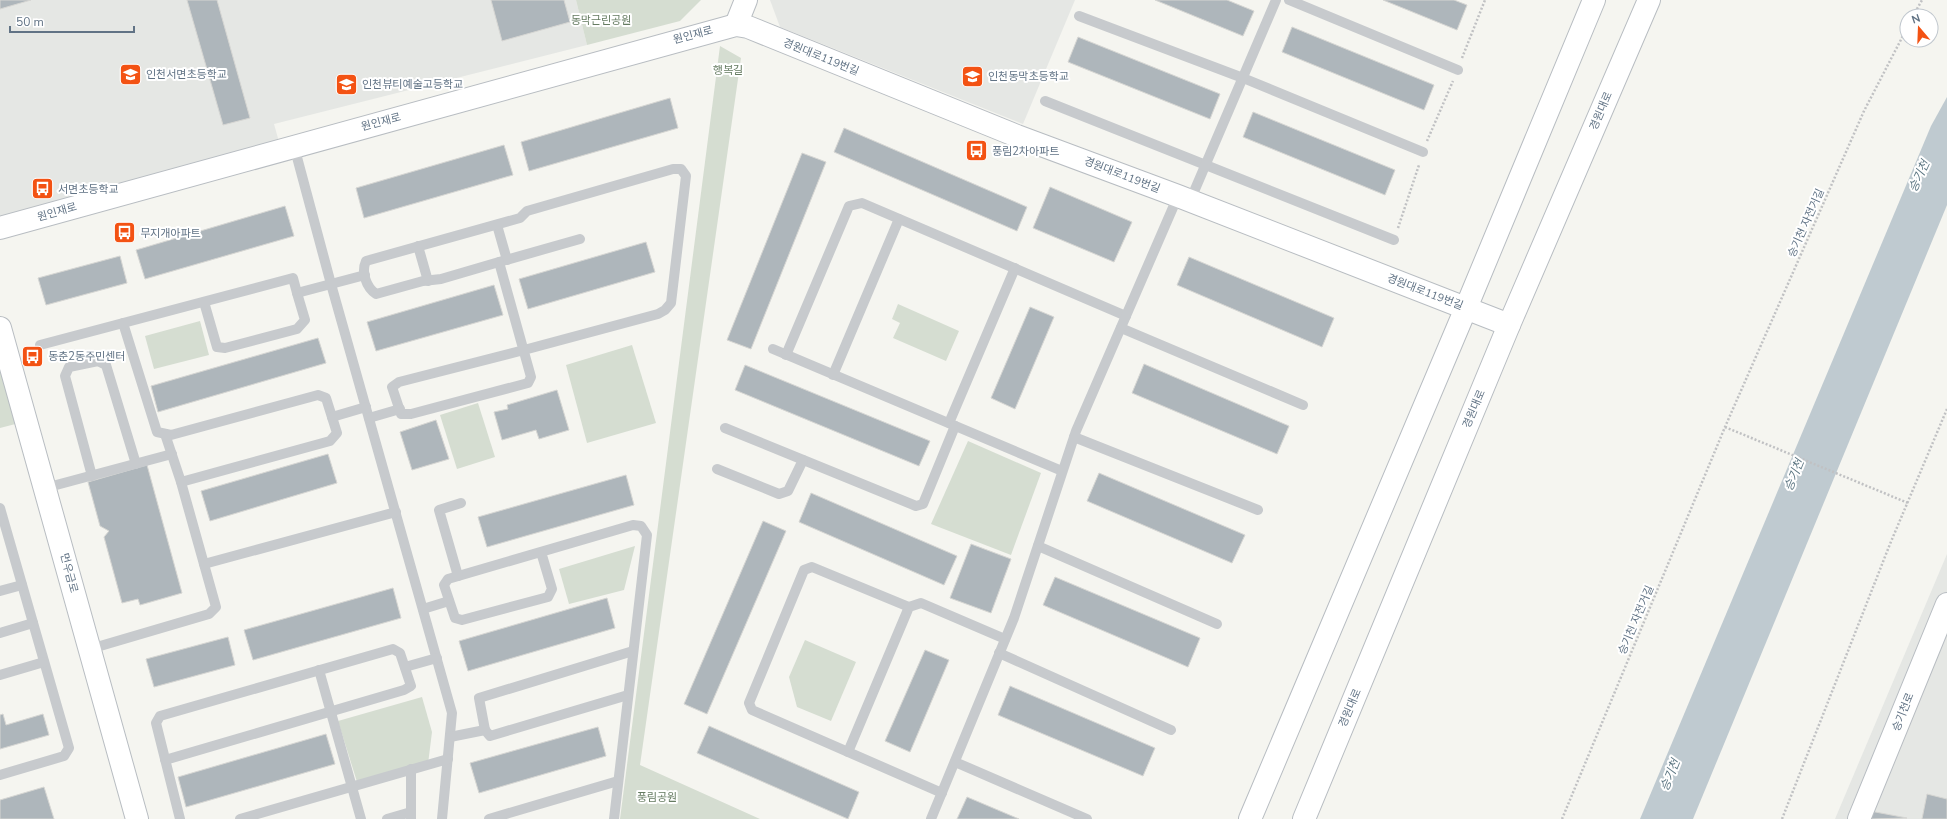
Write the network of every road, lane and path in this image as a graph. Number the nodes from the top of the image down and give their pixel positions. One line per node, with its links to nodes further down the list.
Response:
1 (746, 0): 8 (main road)
2 (1276, 0): 11 (lane)
3 (1289, 0): 10 (lane)
4 (1485, 0): 10 (path)
5 (1594, 0): 30 (main road)
6 (1649, 0): 33 (main road, 경원대로)
7 (1079, 16): 11 (lane)
8 (736, 25): 13 (main road, 원인재로); 16 (main road, 경원대로119번길)
9 (1899, 44): 48 (path, 승기천 자전거길)
10 (1458, 70): 14 (path)
11 (1243, 78): 14 (lane); 15 (lane)
12 (1045, 100): 15 (lane)
13 (294, 146): 19 (main road, 원인재로); 27 (lane)
14 (1423, 152): 21 (path)
15 (1206, 164): 16 (lane); 21 (lane)
16 (1184, 198): 30 (main road, 경원대로119번길); 31 (lane)
17 (899, 219): 24 (lane); 39 (lane); 40 (lane)
18 (497, 225): 22 (lane); 23 (lane); 38 (lane)
19 (0, 228)
20 (580, 239): 23 (lane)
21 (1394, 240)
22 (418, 246): 25 (lane); 26 (lane)
23 (503, 261): 26 (lane); 38 (lane)
24 (1015, 268): 31 (lane); 47 (lane)
25 (365, 275): 26 (lane); 27 (lane)
26 (428, 281)
27 (331, 284): 28 (lane); 42 (lane)
28 (297, 293): 29 (lane); 29 (lane)
29 (204, 302): 32 (lane)
30 (1466, 308): 33 (main road, 경원대로119번길); 112 (main road)
31 (1126, 316): 35 (lane)
32 (123, 323): 36 (lane); 50 (lane)
33 (1509, 325): 113 (main road, 경원대로)
34 (0, 328): 59 (main road, 먼우금로)
35 (1121, 328): 41 (lane); 51 (lane)
36 (40, 344)
37 (773, 349): 39 (lane)
38 (524, 350): 43 (lane); 43 (lane)
39 (786, 355): 40 (lane)
40 (833, 375): 47 (lane)
41 (1303, 405)
42 (366, 407): 45 (lane); 46 (lane)
43 (400, 409): 46 (lane)
44 (1947, 409): 61 (path)
45 (332, 418): 50 (lane); 58 (lane)
46 (369, 418): 64 (lane)
47 (952, 425): 53 (lane); 56 (lane)
48 (1725, 427): 61 (path); 114 (path, 승기천 자전거길)
49 (724, 428): 53 (lane)
50 (165, 434): 52 (lane)
51 (1074, 437): 56 (lane); 63 (lane)
52 (172, 454): 54 (lane); 58 (lane)
53 (803, 460): 55 (lane)
54 (136, 464): 57 (lane); 57 (lane)
55 (717, 469)
56 (1062, 471): 65 (lane)
57 (92, 476): 59 (lane)
58 (181, 482): 67 (lane)
59 (45, 488): 79 (main road, 먼우금로)
60 (461, 503): 68 (lane)
61 (1908, 503): 115 (path)
62 (0, 508): 69 (lane)
63 (1258, 510)
64 (396, 512): 67 (lane); 74 (lane)
65 (1038, 546): 76 (lane); 78 (lane)
66 (541, 552): 68 (lane); 71 (lane); 80 (lane)
67 (204, 564): 79 (lane)
68 (458, 576): 71 (lane)
69 (22, 585): 70 (lane); 75 (lane)
70 (0, 591)
71 (449, 601): 74 (lane)
72 (1947, 604): 116 (main road, 승기천로)
73 (909, 607): 78 (lane); 92 (lane); 92 (lane)
74 (423, 609): 82 (lane)
75 (33, 623): 77 (lane); 83 (lane)
76 (1217, 624)
77 (0, 633)
78 (1005, 639): 81 (lane)
79 (90, 649): 102 (main road, 먼우금로)
80 (633, 651): 87 (lane); 89 (lane)
81 (999, 654): 90 (lane); 95 (lane)
82 (437, 658): 84 (lane); 91 (lane)
83 (44, 662): 86 (lane); 97 (lane)
84 (405, 667): 85 (lane); 88 (lane)
85 (319, 670): 88 (lane); 94 (lane)
86 (0, 675)
87 (628, 695): 89 (lane); 98 (lane)
88 (331, 711): 94 (lane); 99 (lane)
89 (485, 730): 91 (lane)
90 (1171, 730)
91 (450, 737): 93 (lane)
92 (848, 752): 100 (lane)
93 (448, 759): 96 (lane); 107 (lane)
94 (165, 760): 103 (lane)
95 (954, 762): 100 (lane); 111 (lane)
96 (411, 769): 99 (lane); 101 (lane)
97 (0, 774)
98 (618, 781): 108 (lane); 109 (lane)
99 (353, 786): 104 (lane); 105 (lane)
100 (942, 793): 110 (lane)
101 (411, 815): 106 (lane)
102 (137, 819)
103 (180, 819)
104 (240, 819)
105 (361, 819)
106 (386, 819)
107 (442, 819)
108 (489, 819)
109 (614, 819)
110 (931, 819)
111 (1086, 819)
112 (1250, 819)
113 (1304, 819)
114 (1562, 819)
115 (1782, 819)
116 (1859, 819)

